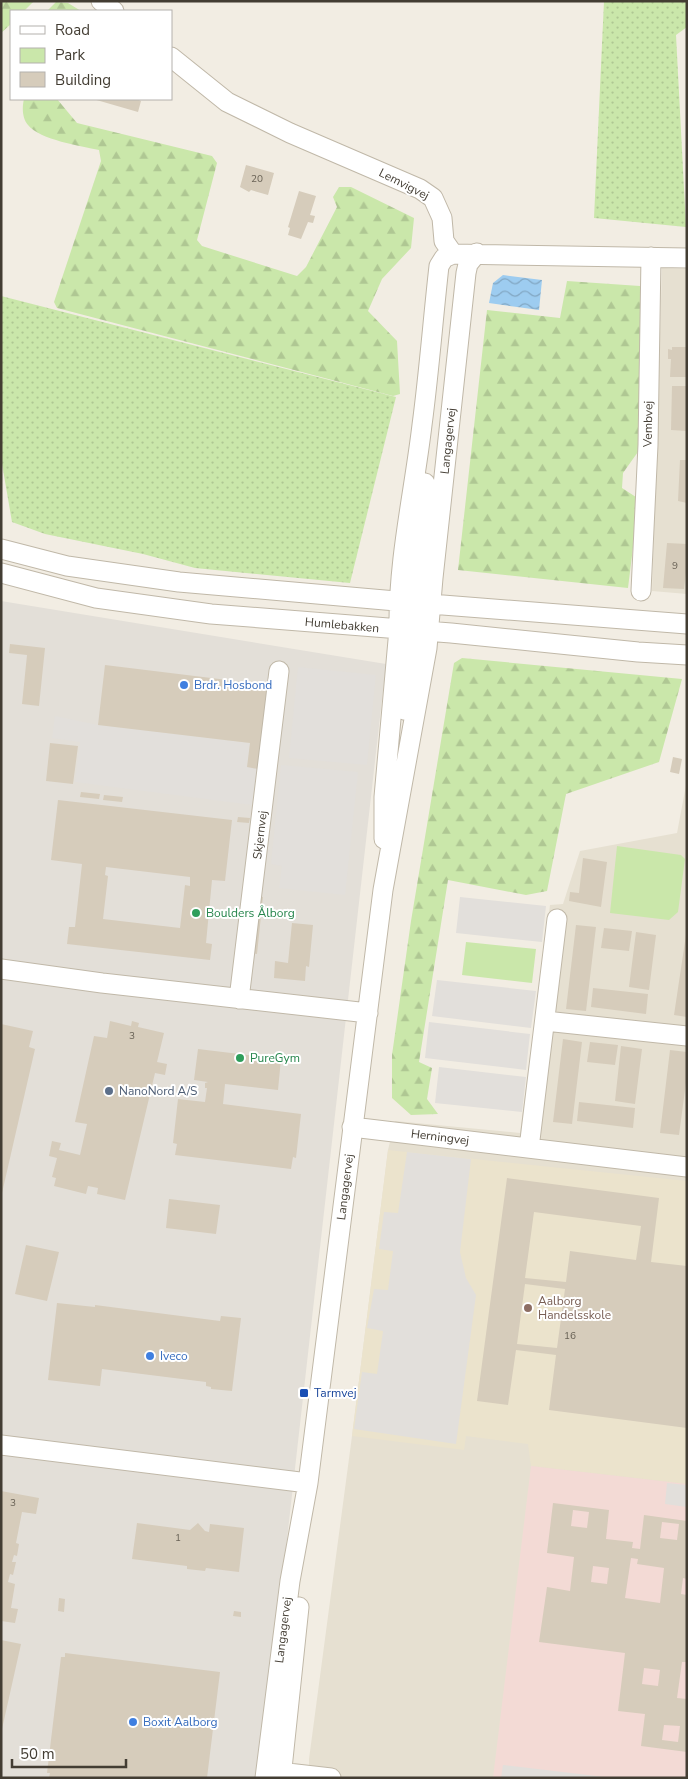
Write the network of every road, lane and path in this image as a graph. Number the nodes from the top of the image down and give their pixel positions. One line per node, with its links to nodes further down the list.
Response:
1 (101, 1): 2 (street)
2 (113, 10)
3 (172, 58): 5 (street, Lemvigvej)
4 (477, 253): 5 (street); 6 (street); 11 (street, Langagervej)
5 (453, 254): 11 (street, Langagervej)
6 (651, 257): 7 (street); 10 (street, Vembvej)
7 (687, 258)
8 (1, 549): 11 (street)
9 (1, 573): 13 (street, Humlebakken)
10 (642, 591)
11 (414, 603): 12 (street); 13 (street, Langagervej); 13 (street)
12 (687, 624)
13 (413, 630): 14 (street, Humlebakken); 16 (street, Langagervej); 16 (street, Langagervej)
14 (687, 655)
15 (279, 671): 19 (street, Skjernvej)
16 (383, 890): 20 (street, Langagervej)
17 (557, 919): 21 (street)
18 (1, 969): 19 (street)
19 (239, 999): 20 (street)
20 (368, 1013): 23 (street, Langagervej)
21 (545, 1021): 22 (street); 24 (street)
22 (687, 1036)
23 (352, 1127): 24 (street, Herningvej); 27 (street, Langagervej)
24 (529, 1148): 25 (street, Herningvej)
25 (687, 1167)
26 (1, 1445): 27 (street)
27 (308, 1483): 28 (street, Langagervej)
28 (273, 1775): 29 (street)
29 (331, 1778)

